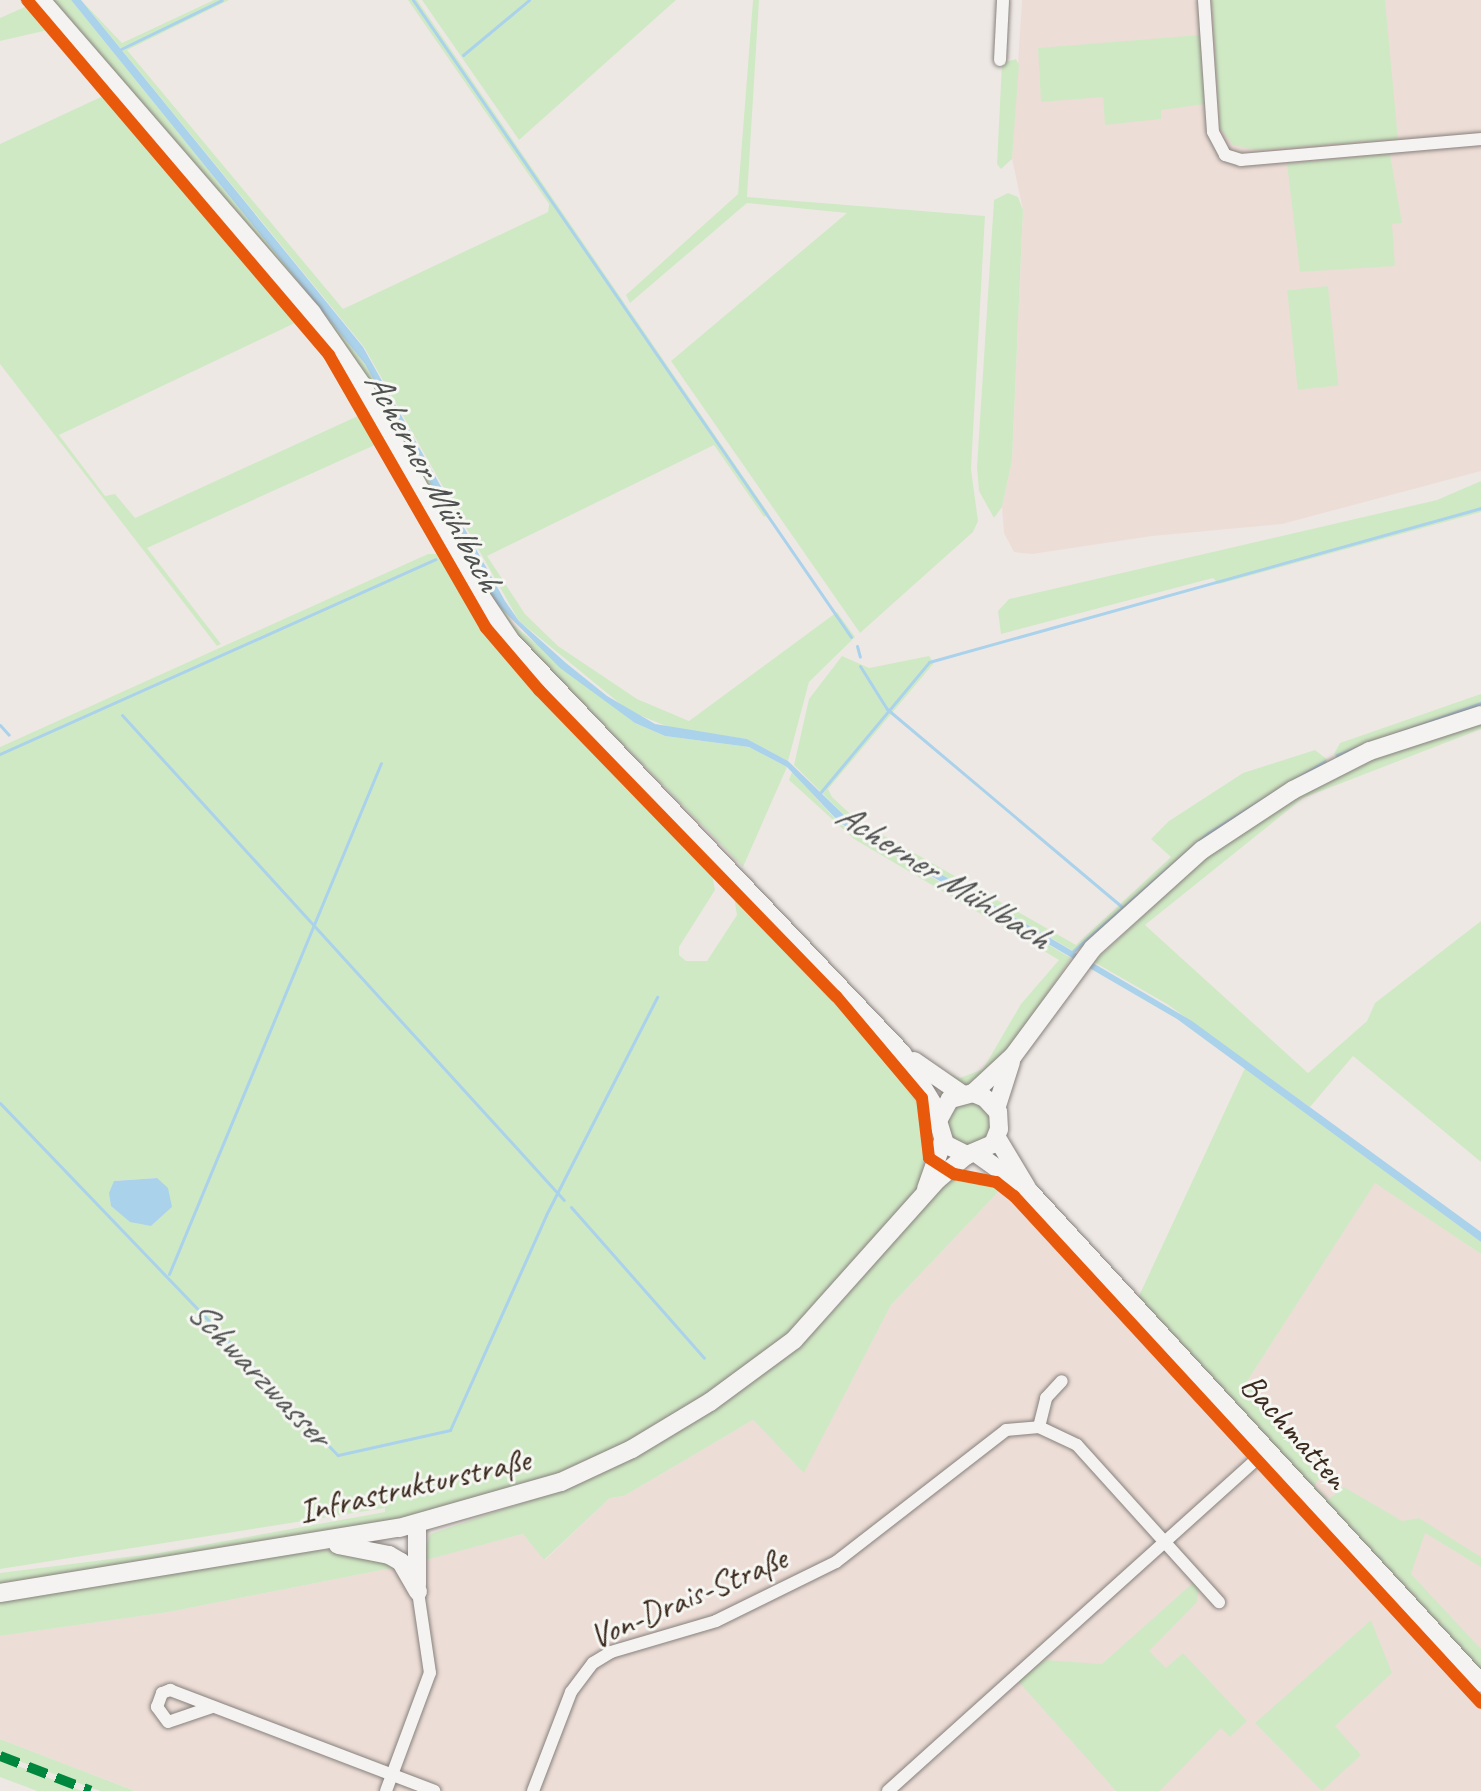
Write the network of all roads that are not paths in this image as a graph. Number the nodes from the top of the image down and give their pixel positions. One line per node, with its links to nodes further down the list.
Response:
1 (41, 0): 7 (street)
2 (1003, 0): 4 (street)
3 (1204, 0): 5 (street)
4 (1000, 60)
5 (1481, 139)
6 (1481, 715): 8 (street)
7 (902, 1053): 9 (street); 11 (street)
8 (1013, 1056): 9 (street); 10 (street)
9 (967, 1094): 10 (street); 11 (street)
10 (996, 1109): 12 (street)
11 (939, 1114): 13 (street)
12 (997, 1138): 14 (street); 15 (street)
13 (943, 1141): 14 (street); 16 (street)
14 (972, 1155): 15 (street); 16 (street)
15 (1029, 1191): 19 (street, Bachmatten)
16 (925, 1192): 20 (street, Infrastrukturstraße)
17 (1062, 1381): 18 (street)
18 (1039, 1427): 21 (street); 32 (street, Von-Drais-Straße)
19 (1268, 1449): 21 (street); 27 (street, Bachmatten)
20 (408, 1526): 22 (street, Infrastrukturstraße); 23 (street); 24 (street)
21 (1166, 1541): 26 (street); 33 (street)
22 (316, 1543): 23 (street); 25 (street, Infrastrukturstraße)
23 (401, 1562): 24 (street)
24 (418, 1592): 29 (street)
25 (0, 1593)
26 (1219, 1602)
27 (1481, 1683)
28 (212, 1707): 29 (street)
29 (392, 1774): 30 (street); 31 (street)
30 (386, 1791)
31 (434, 1791)
32 (533, 1791)
33 (888, 1791)

